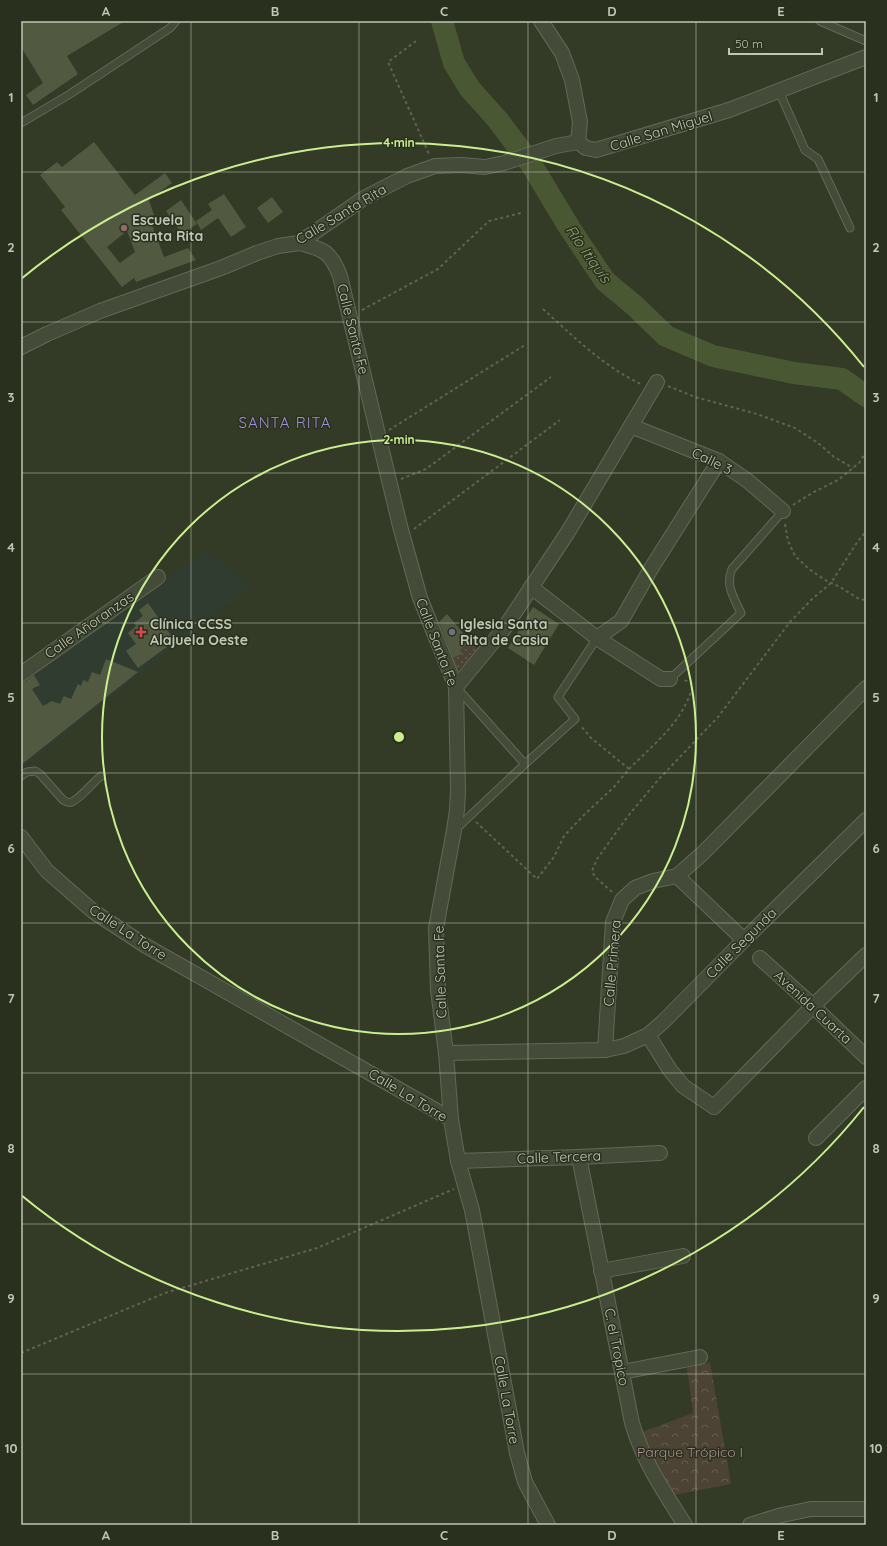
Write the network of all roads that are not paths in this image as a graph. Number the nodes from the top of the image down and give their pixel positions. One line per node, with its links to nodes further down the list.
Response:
1 (176, 21): 7 (lane)
2 (541, 21): 8 (street)
3 (820, 21): 4 (lane)
4 (866, 41)
5 (866, 57): 6 (street, Calle San Miguel)
6 (779, 91): 8 (street, Calle San Miguel); 9 (lane)
7 (21, 123)
8 (578, 142): 10 (street, Calle Santa Rita)
9 (850, 228)
10 (299, 243): 11 (street, Calle Santa Rita); 21 (street, Calle Santa Fe)
11 (21, 347)
12 (655, 386): 13 (street)
13 (631, 426): 14 (street, Calle 3); 17 (street)
14 (719, 461): 15 (street, Calle 3); 18 (street)
15 (783, 511): 20 (lane)
16 (158, 576): 19 (street, Calle Añoranzas)
17 (531, 587): 18 (street); 21 (street)
18 (597, 638): 20 (street); 23 (lane)
19 (21, 674)
20 (670, 680)
21 (456, 687): 23 (lane); 27 (street, Calle Santa Fe)
22 (866, 688): 29 (street, Calle Primera)
23 (525, 764): 27 (lane)
24 (21, 776): 25 (lane)
25 (100, 776)
26 (866, 820): 30 (street, Calle Segunda)
27 (454, 830): 36 (street, Calle Santa Fe)
28 (21, 837): 39 (street, Calle La Torre)
29 (676, 876): 30 (street); 35 (street, Calle Primera)
30 (744, 940): 34 (street, Calle Segunda)
31 (866, 955): 33 (street)
32 (760, 958): 33 (street, Avenida Cuarta)
33 (813, 1006): 34 (street); 37 (street, Avenida Cuarta)
34 (648, 1035): 35 (street, Calle Segunda)
35 (605, 1050): 36 (street)
36 (446, 1053): 39 (street, Calle Santa Fe)
37 (866, 1057)
38 (866, 1088): 40 (street)
39 (451, 1119): 43 (street, Calle La Torre)
40 (816, 1138)
41 (660, 1153): 42 (street, Calle Tercera)
42 (579, 1157): 43 (street, Calle Tercera); 45 (street, C. el Tropico)
43 (458, 1161): 49 (street, Calle La Torre)
44 (683, 1256): 45 (street)
45 (601, 1271): 47 (street, C. el Tropico)
46 (700, 1357): 47 (street)
47 (622, 1372): 50 (street, C. el Tropico)
48 (866, 1509): 51 (street)
49 (548, 1525)
50 (685, 1525)
51 (750, 1525)

